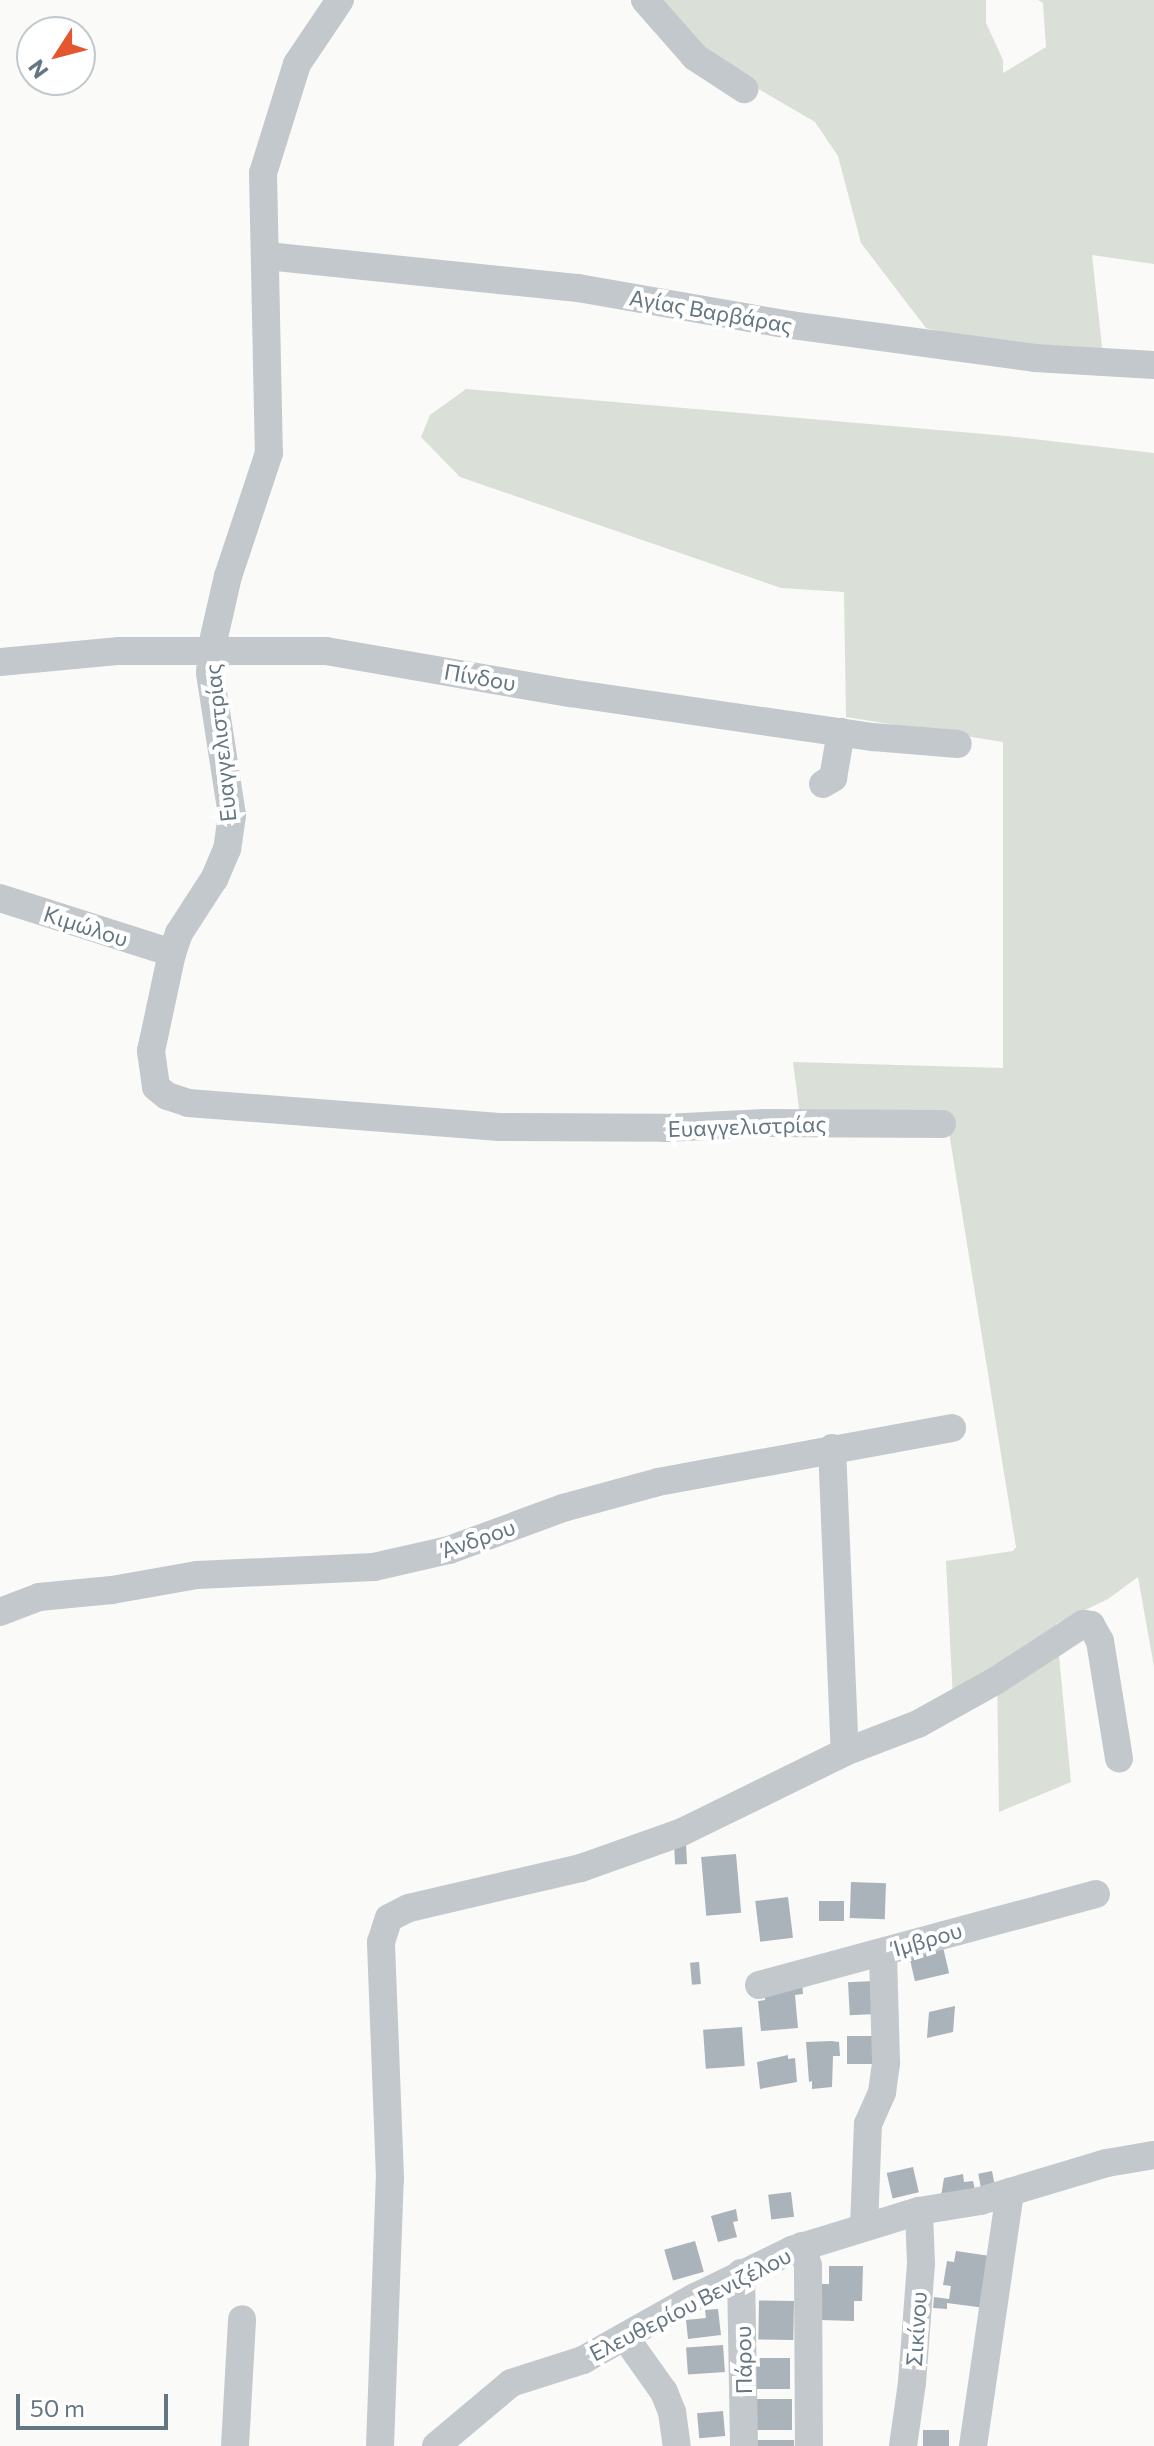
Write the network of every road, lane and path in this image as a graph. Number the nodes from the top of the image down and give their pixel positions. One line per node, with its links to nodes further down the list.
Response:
1 (340, 0): 4 (street, Ευαγγελιστρίας)
2 (645, 0): 3 (street)
3 (744, 89)
4 (267, 256): 5 (street, Αγίας Βαρβάρας); 6 (street, Ευαγγελιστρίας)
5 (1154, 365)
6 (211, 650): 7 (street, Πίνδου); 8 (street, Πίνδου); 12 (street, Ευαγγελιστρίας)
7 (0, 662)
8 (841, 732): 9 (street, Πίνδου); 10 (street)
9 (958, 744)
10 (823, 784)
11 (0, 898): 12 (street, Κιμώλου)
12 (172, 953): 13 (street, Ευαγγελιστρίας)
13 (942, 1124)
14 (952, 1428): 15 (street, Άνδρου)
15 (832, 1448): 16 (street, Άνδρου); 17 (street)
16 (0, 1612)
17 (845, 1752): 18 (street); 31 (street)
18 (1119, 1758)
19 (1096, 1894): 20 (street, Ίμβρου)
20 (883, 1952): 21 (street, Ίμβρου); 25 (street)
21 (759, 1985)
22 (1154, 2155): 23 (street, Ελευθερίου Βενιζέλου)
23 (1010, 2192): 24 (street, Ελευθερίου Βενιζέλου); 37 (street)
24 (919, 2211): 25 (street, Ελευθερίου Βενιζέλου); 36 (street, Σικίνου)
25 (864, 2227): 26 (street, Ελευθερίου Βενιζέλου)
26 (802, 2246): 27 (street, Ελευθερίου Βενιζέλου); 35 (street)
27 (741, 2273): 29 (street, Ελευθερίου Βενιζέλου); 34 (street, Πάρου)
28 (242, 2319): 30 (street)
29 (625, 2337): 32 (street, Ελευθερίου Βενιζέλου); 33 (street)
30 (235, 2446)
31 (380, 2446)
32 (436, 2446)
33 (677, 2446)
34 (744, 2446)
35 (809, 2446)
36 (903, 2446)
37 (973, 2446)

